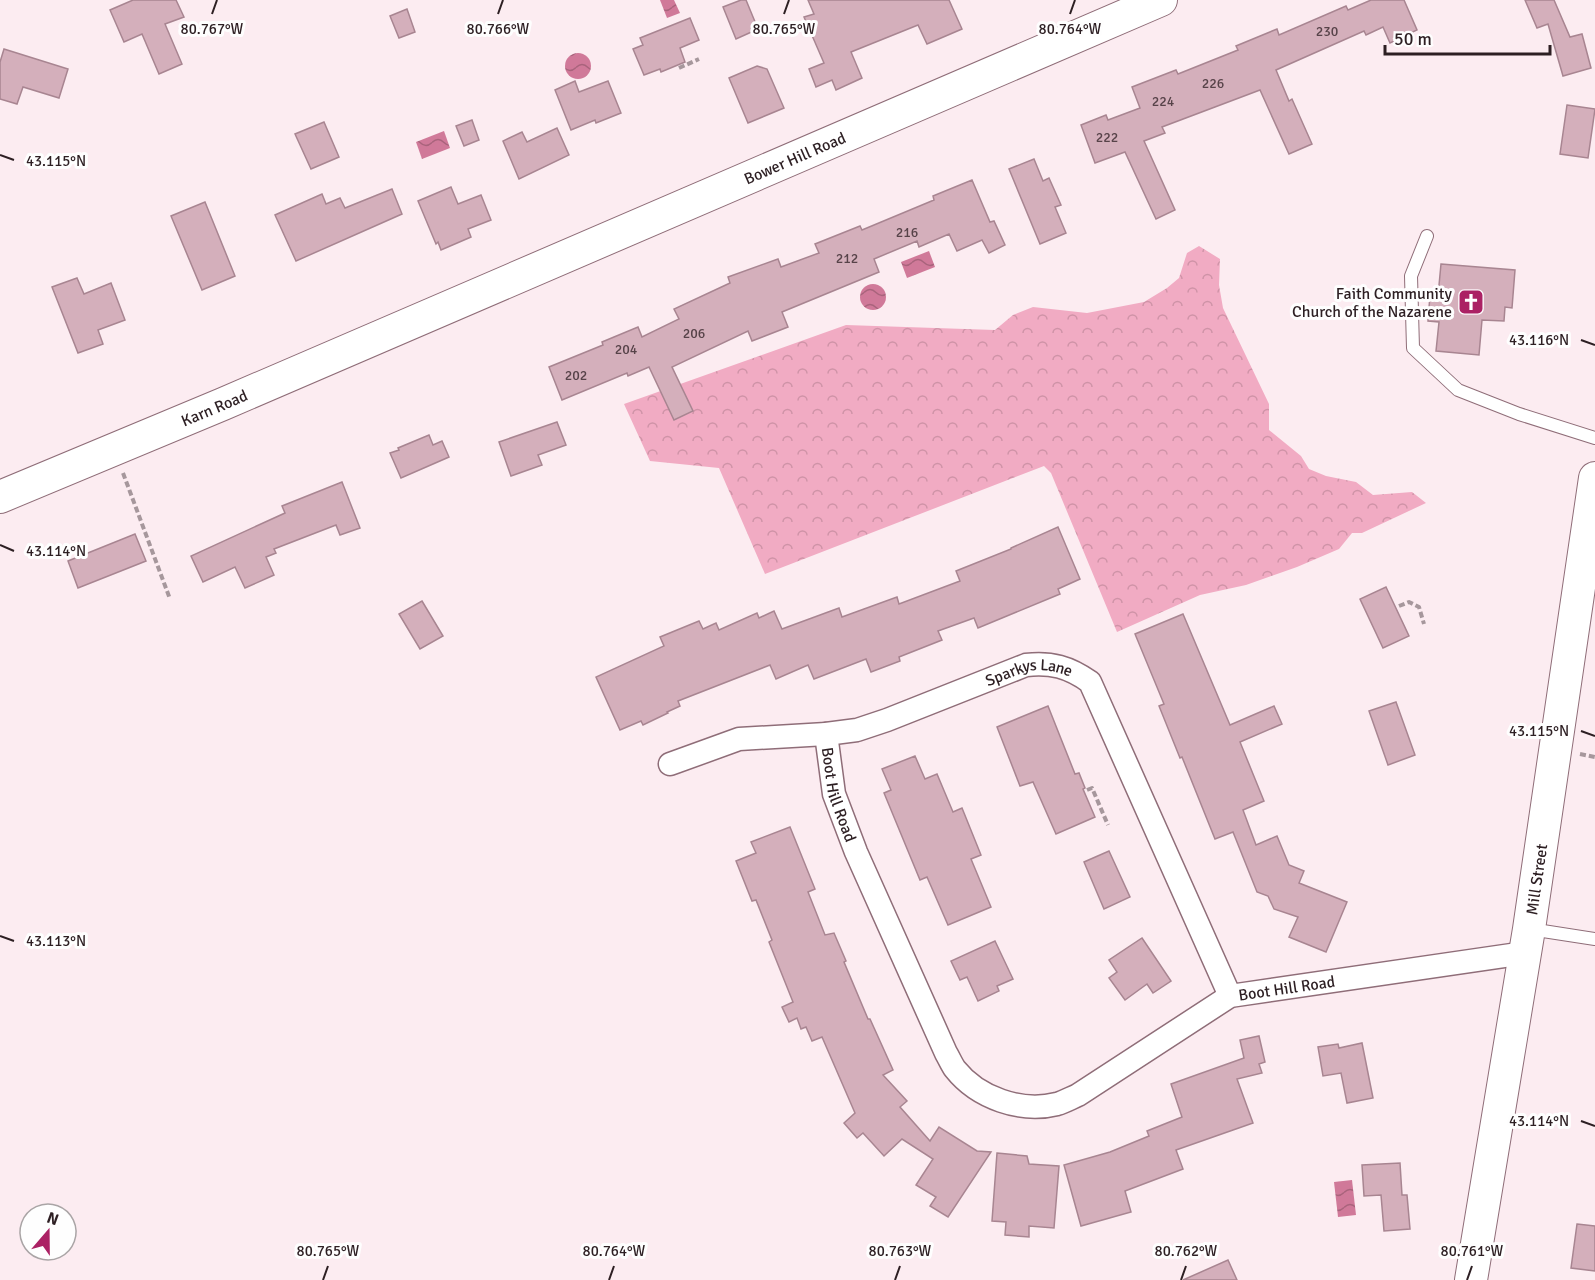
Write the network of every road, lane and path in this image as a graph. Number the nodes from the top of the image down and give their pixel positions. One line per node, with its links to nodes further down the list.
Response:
1 (1161, 0): 5 (street, Bower Hill Road)
2 (699, 59): 3 (path)
3 (679, 68)
4 (1427, 236): 6 (lane)
5 (429, 315): 7 (street, Karn Road)
6 (1595, 438)
7 (115, 450): 9 (street, Karn Road); 10 (path)
8 (1595, 478): 18 (street, Mill Street)
9 (0, 498)
10 (170, 599)
11 (1399, 606): 12 (path)
12 (1424, 624)
13 (826, 734): 14 (street, Sparkys Lane); 19 (street, Sparkys Lane); 19 (street, Boot Hill Road)
14 (670, 764)
15 (1088, 790): 16 (path)
16 (1108, 825)
17 (1595, 939): 18 (lane)
18 (1527, 941): 19 (street, Boot Hill Road); 20 (street, Mill Street)
19 (1230, 996)
20 (1471, 1280)

